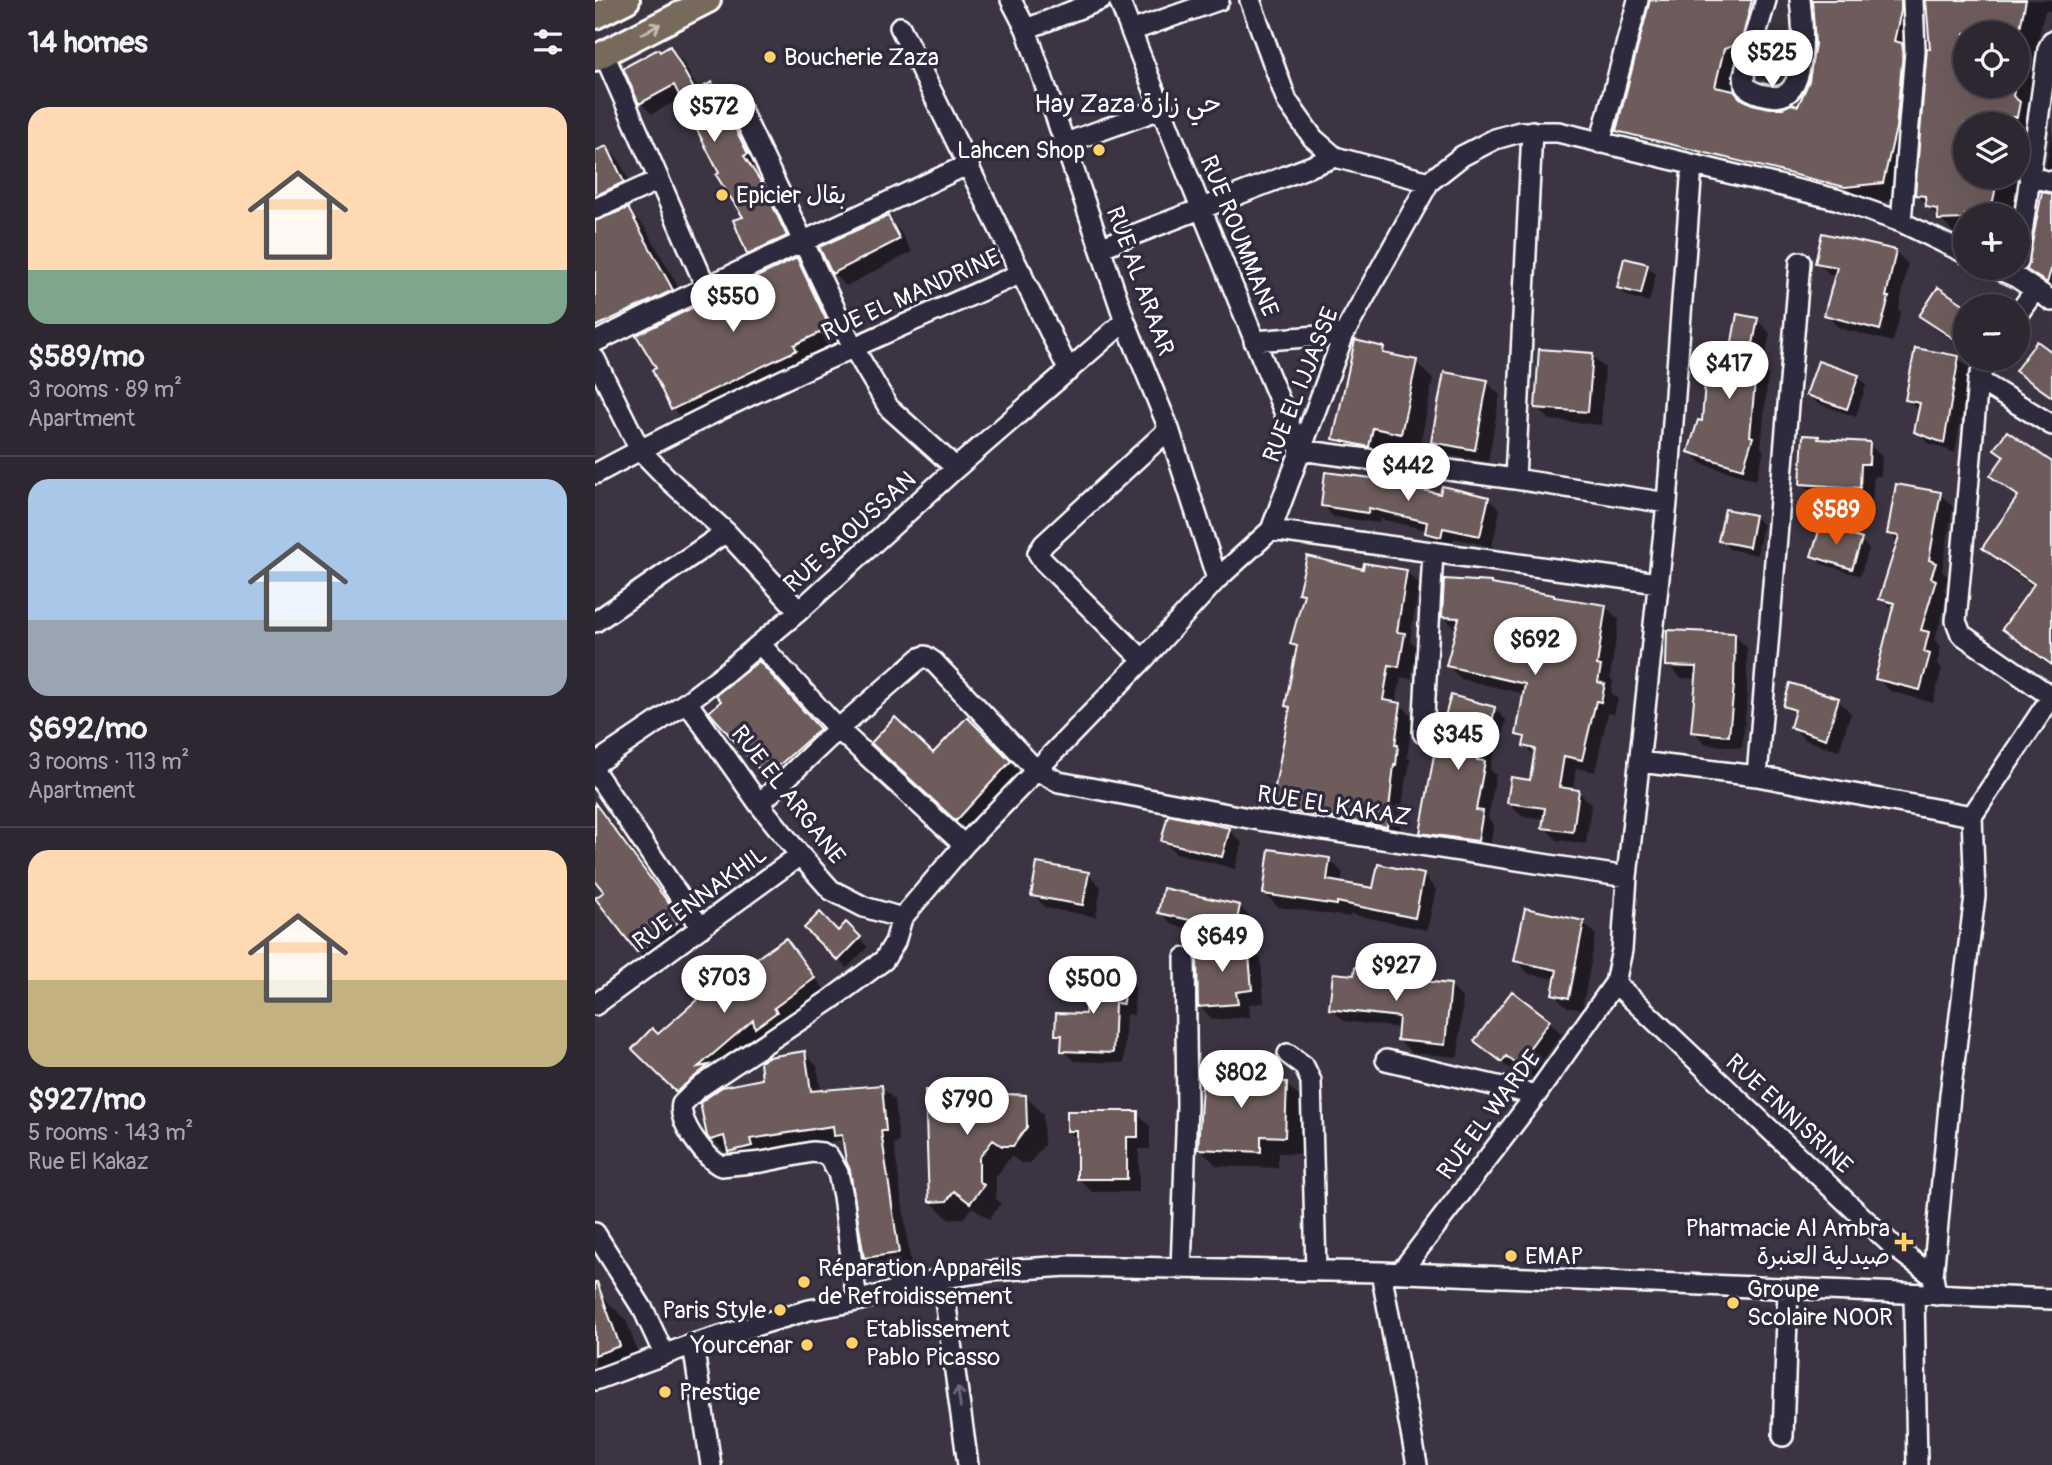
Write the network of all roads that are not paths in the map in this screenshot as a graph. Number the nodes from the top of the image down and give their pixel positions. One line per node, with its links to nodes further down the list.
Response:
1 (627, 0): 12 (main road)
2 (708, 0): 17 (main road, one-way to 2)
3 (1011, 0): 14 (street, RUE AL ARAAR)
4 (1101, 0): 14 (street)
5 (1119, 0): 15 (street, RUE ROUMMANE)
6 (1219, 0): 15 (street)
7 (1250, 0): 24 (street)
8 (1637, 0): 23 (street)
9 (1766, 0): 10 (street)
10 (1800, 0)
11 (1913, 0): 34 (street)
12 (595, 16)
13 (899, 27): 25 (street)
14 (1026, 29): 22 (street, RUE AL ARAAR)
15 (1131, 31): 20 (street, RUE ROUMMANE)
16 (2052, 41): 18 (street)
17 (600, 56): 29 (street)
18 (2049, 68): 27 (street)
19 (739, 106): 35 (street)
20 (1163, 108): 22 (street); 33 (street, RUE ROUMMANE)
21 (1532, 131): 23 (street, RUE EL IJJASSE); 30 (street, RUE EL IJJASSE); 60 (street)
22 (1066, 143): 36 (street, RUE AL ARAAR)
23 (1600, 143): 26 (street, RUE EL IJJASSE)
24 (1335, 157): 30 (street); 33 (street)
25 (969, 164): 35 (street); 39 (street)
26 (1692, 166): 34 (street, RUE EL IJJASSE); 61 (street)
27 (2030, 172)
28 (2030, 177): 31 (street)
29 (659, 180): 32 (street); 41 (street)
30 (1429, 182): 46 (street, RUE EL IJJASSE)
31 (2052, 182)
32 (595, 209)
33 (1200, 210): 36 (street); 47 (street, RUE ROUMMANE)
34 (1901, 222): 37 (street, RUE EL IJJASSE)
35 (803, 242): 41 (street); 49 (street)
36 (1101, 247): 45 (street, RUE AL ARAAR)
37 (1953, 247)
38 (1800, 262): 79 (street)
39 (1021, 273): 49 (street, RUE EL MANDRINE); 51 (street)
40 (2026, 280): 42 (street)
41 (706, 287): 48 (street)
42 (2035, 290): 43 (street); 44 (street)
43 (2030, 297)
44 (2052, 300)
45 (1125, 321): 51 (street, RUE SAOUSSAN); 55 (street, RUE AL ARAAR)
46 (1344, 334): 47 (street); 57 (street, RUE EL IJJASSE)
47 (1254, 341): 57 (street, RUE ROUMMANE)
48 (595, 342)
49 (853, 347): 56 (street, RUE EL MANDRINE); 58 (street)
50 (595, 359): 56 (street)
51 (1069, 371): 58 (street, RUE SAOUSSAN)
52 (1982, 371): 53 (street)
53 (1978, 380): 54 (street); 71 (street)
54 (2052, 425)
55 (1170, 429): 65 (street, RUE AL ARAAR); 70 (street)
56 (640, 450): 59 (street, RUE EL MANDRINE); 63 (street)
57 (1300, 450): 60 (street); 62 (street, RUE EL IJJASSE)
58 (957, 468): 67 (street, RUE SAOUSSAN)
59 (595, 474)
60 (1515, 479): 61 (street)
61 (1667, 503): 66 (street)
62 (1271, 530): 64 (street); 65 (street, RUE EL IJJASSE)
63 (726, 533): 67 (street); 68 (street)
64 (1433, 552): 66 (street); 74 (street)
65 (1217, 579): 70 (street, RUE EL IJJASSE)
66 (1658, 583): 75 (street)
67 (799, 611): 69 (street, RUE SAOUSSAN)
68 (595, 622)
69 (760, 644): 72 (street, RUE SAOUSSAN); 73 (street)
70 (1143, 660): 77 (street, RUE EL IJJASSE)
71 (2052, 696): 81 (street)
72 (687, 702): 76 (street, RUE SAOUSSAN); 80 (street, RUE EL ARGANE)
73 (838, 729): 77 (street); 80 (street); 82 (street)
74 (1423, 733)
75 (1639, 762): 79 (street); 84 (street)
76 (595, 764)
77 (1036, 770): 82 (street, RUE EL IJJASSE); 84 (street, RUE EL KAKAZ)
78 (595, 772): 86 (street)
79 (1757, 776): 81 (street)
80 (759, 804): 83 (street, RUE EL ARGANE)
81 (1972, 816): 98 (street)
82 (964, 845): 85 (street, RUE EL IJJASSE)
83 (800, 855): 85 (street, RUE EL ARGANE); 86 (street, RUE ENNAKHIL)
84 (1627, 877): 88 (street)
85 (902, 918): 102 (street, RUE EL IJJASSE)
86 (701, 928): 89 (street, RUE ENNAKHIL)
87 (1185, 958): 94 (street)
88 (1615, 983): 92 (street, RUE EL WARDE); 98 (street, RUE ENNISRINE)
89 (595, 1005)
90 (1288, 1054): 95 (street)
91 (1386, 1060): 92 (street)
92 (1536, 1095): 96 (street, RUE EL WARDE)
93 (595, 1233): 104 (street)
94 (1181, 1269): 95 (street); 97 (street)
95 (1315, 1271): 96 (street)
96 (1390, 1273): 99 (street); 109 (street)
97 (942, 1278): 102 (street); 108 (street, one-way to 97)
98 (1935, 1286): 100 (street); 101 (street)
99 (1788, 1289): 100 (street); 106 (street)
100 (1914, 1294): 110 (street)
101 (2052, 1299)
102 (857, 1301): 103 (street)
103 (693, 1344): 104 (street); 107 (street)
104 (664, 1354): 105 (street)
105 (595, 1380)
106 (1783, 1436)
107 (711, 1465)
108 (968, 1465)
109 (1417, 1465)
110 (1917, 1465)

